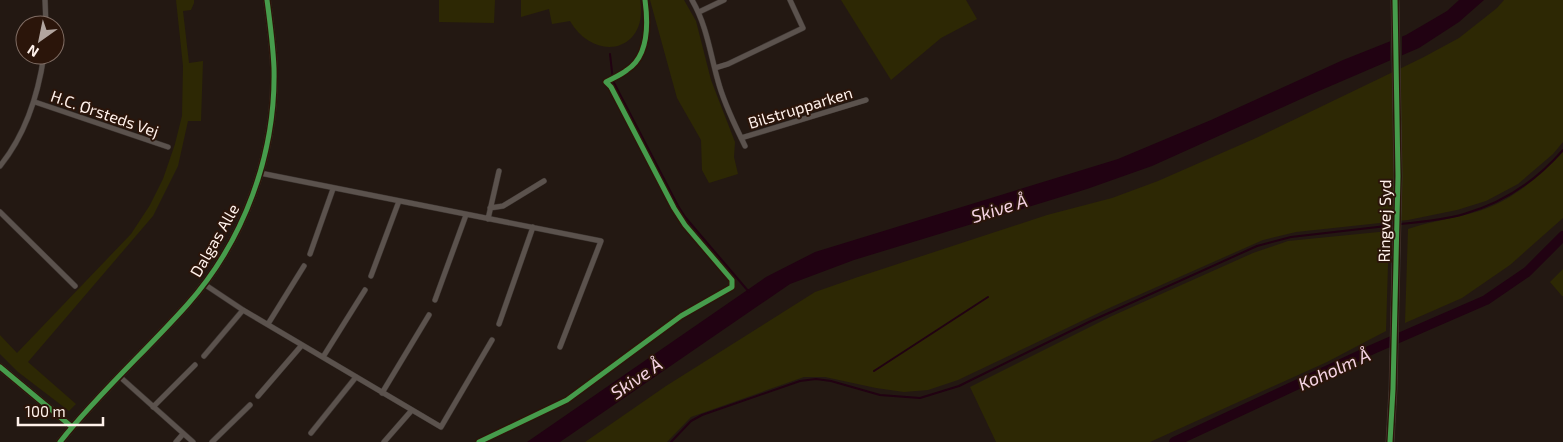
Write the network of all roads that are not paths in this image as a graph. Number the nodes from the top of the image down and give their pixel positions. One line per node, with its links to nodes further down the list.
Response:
1 (45, 0): 8 (street)
2 (267, 0): 18 (street, Dalgas Alle)
3 (692, 0): 7 (street, Bilstrupparken)
4 (724, 0): 7 (street)
5 (790, 0): 10 (street)
6 (1395, 3): 60 (main road, Ringvej Syd)
7 (699, 12): 10 (street, Bilstrupparken)
8 (46, 15)
9 (42, 65): 12 (street)
10 (715, 68): 13 (street, Bilstrupparken)
11 (866, 100): 13 (street, Bilstrupparken)
12 (35, 102): 15 (street, H.C. Ørsteds Vej); 16 (street)
13 (742, 138): 14 (street, Bilstrupparken)
14 (745, 146)
15 (168, 147)
16 (0, 166)
17 (499, 172): 22 (street)
18 (260, 173): 20 (street); 30 (street, Dalgas Alle)
19 (544, 181): 22 (street)
20 (333, 189): 21 (street); 27 (street)
21 (398, 202): 24 (street); 29 (street)
22 (490, 208): 25 (street)
23 (0, 212): 31 (street)
24 (466, 215): 25 (street); 33 (street)
25 (488, 219): 26 (street)
26 (533, 228): 37 (street); 40 (street)
27 (310, 254)
28 (304, 266): 36 (street)
29 (371, 276)
30 (204, 284): 34 (street); 45 (street, Dalgas Alle)
31 (75, 286)
32 (365, 290): 42 (street)
33 (435, 300)
34 (243, 310): 36 (street); 41 (street)
35 (429, 315): 47 (street)
36 (268, 324): 39 (street)
37 (499, 324)
38 (492, 340): 51 (street)
39 (302, 345): 42 (street); 48 (street)
40 (560, 347)
41 (204, 356)
42 (323, 357): 46 (street)
43 (194, 365): 50 (street)
44 (0, 367): 52 (street)
45 (119, 376): 50 (street); 52 (street, Dalgas Alle)
46 (356, 377): 47 (street); 53 (street)
47 (382, 393): 51 (street)
48 (258, 396)
49 (250, 405): 58 (street)
50 (153, 407): 54 (street)
51 (412, 410): 59 (street)
52 (72, 427): 55 (street, Dalgas Alle)
53 (311, 433)
54 (183, 434): 56 (street); 57 (street)
55 (60, 442)
56 (176, 442)
57 (192, 442)
58 (212, 442)
59 (384, 442)
60 (1390, 442)

